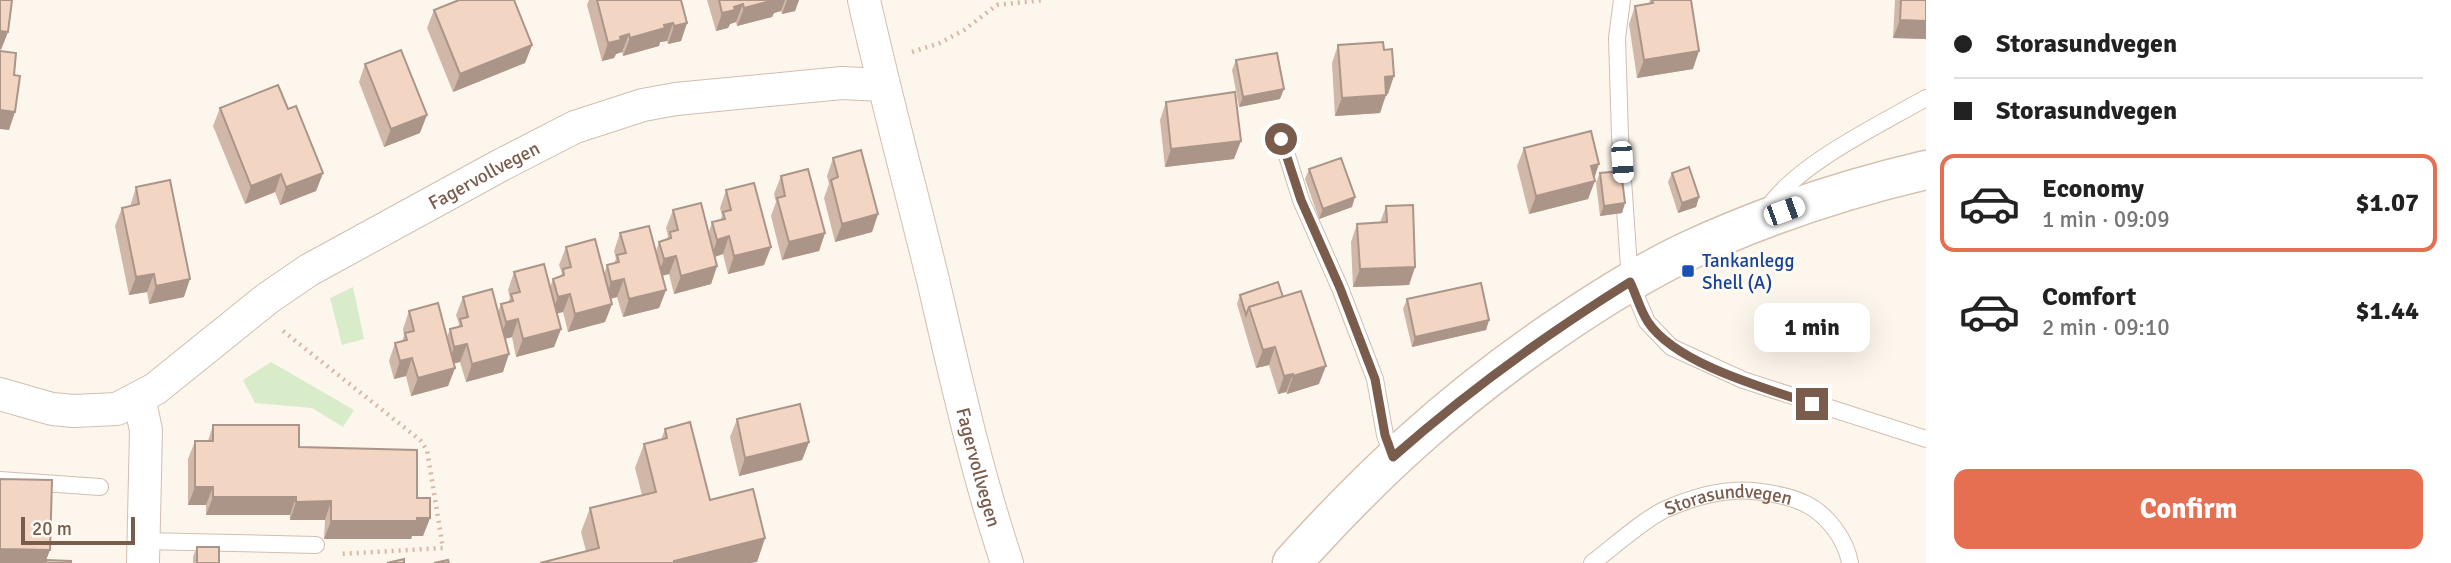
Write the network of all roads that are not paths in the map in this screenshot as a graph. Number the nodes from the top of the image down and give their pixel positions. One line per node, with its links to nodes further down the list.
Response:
1 (864, 0): 3 (street, Fagervollvegen)
2 (1622, 0): 8 (lane)
3 (880, 73): 10 (street, Fagervollvegen); 17 (street, Fagervollvegen)
4 (1926, 98): 7 (lane)
5 (1279, 130): 12 (lane)
6 (1926, 170): 7 (main road)
7 (1761, 220): 8 (main road)
8 (1630, 282): 11 (lane); 12 (main road)
9 (0, 394): 10 (street, Fagervollvegen)
10 (139, 398): 16 (street)
11 (1926, 439)
12 (1393, 457): 18 (main road)
13 (0, 480): 14 (lane)
14 (100, 486)
15 (316, 545): 16 (lane)
16 (144, 552)
17 (1007, 563)
18 (1292, 563)
19 (1592, 563): 20 (lane, Storasundvegen)
20 (1850, 563)

